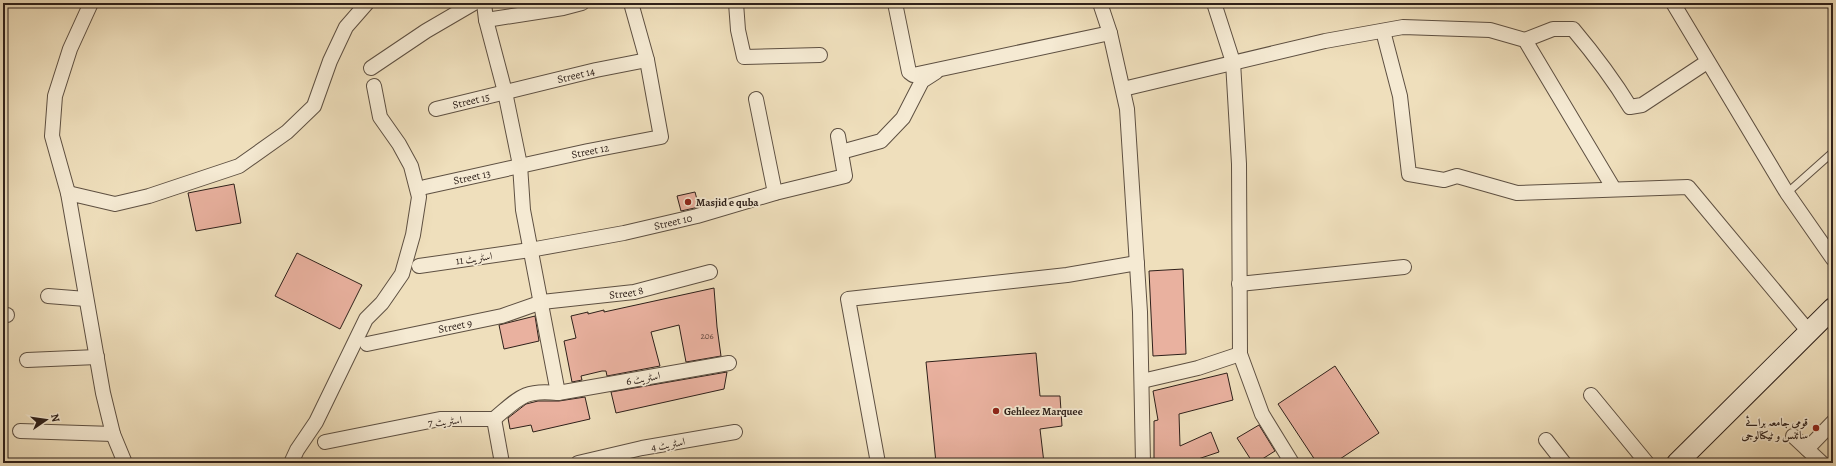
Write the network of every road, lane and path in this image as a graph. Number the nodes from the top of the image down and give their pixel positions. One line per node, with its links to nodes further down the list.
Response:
1 (91, 3): 33 (street)
2 (367, 3): 33 (street)
3 (474, 3): 20 (street)
4 (484, 3): 12 (street)
5 (582, 3): 12 (street)
6 (631, 3): 17 (street)
7 (736, 3): 16 (street)
8 (896, 3): 21 (street)
9 (1100, 3): 14 (street)
10 (1214, 3): 18 (street)
11 (1673, 3): 19 (street)
12 (486, 20): 24 (street)
13 (1383, 31): 15 (street); 18 (street); 32 (street)
14 (1110, 33): 21 (street); 23 (street)
15 (1525, 40): 19 (street); 32 (street)
16 (820, 55)
17 (647, 60): 24 (street, Street 14); 30 (street, Street 12)
18 (1233, 62): 23 (street); 42 (street)
19 (1708, 62): 35 (street)
20 (371, 68)
21 (939, 69): 28 (street)
22 (374, 86): 66 (street)
23 (1123, 89): 38 (street)
24 (505, 92): 26 (street, Street 15); 30 (street)
25 (756, 99): 34 (street)
26 (436, 109)
27 (838, 136): 28 (street, Street 10)
28 (841, 152): 34 (street, Street 10)
29 (1833, 152): 35 (lane)
30 (520, 165): 31 (street, Street 13); 36 (street)
31 (425, 187)
32 (1614, 189): 47 (street)
33 (68, 193): 44 (street)
34 (775, 193): 36 (street, Street 10)
35 (1787, 193): 37 (street)
36 (530, 250): 39 (street, اسٹریٹ 11); 45 (street)
37 (1833, 259)
38 (1137, 263): 53 (street); 69 (street)
39 (418, 266)
40 (1404, 267): 42 (street)
41 (710, 272): 45 (street, Street 8)
42 (1239, 284): 49 (street)
43 (48, 296): 44 (street)
44 (86, 299): 50 (street)
45 (542, 302): 48 (street, Street 9); 54 (street)
46 (1833, 308): 47 (main road)
47 (1809, 332): 74 (main road)
48 (367, 344)
49 (1240, 354): 53 (street); 71 (street)
50 (97, 357): 51 (street); 60 (street)
51 (27, 360)
52 (728, 363): 54 (street, اسٹریٹ 6)
53 (1142, 381): 70 (street)
54 (558, 393): 56 (street)
55 (1591, 395): 73 (street)
56 (494, 419): 63 (street, اسٹریٹ 7); 67 (street)
57 (1833, 422): 64 (street)
58 (20, 431): 60 (street)
59 (735, 432): 68 (street, اسٹریٹ 4)
60 (114, 434): 65 (street)
61 (1793, 436): 64 (street)
62 (1546, 440): 72 (street)
63 (324, 442)
64 (1807, 449): 75 (street)
65 (125, 463)
66 (291, 463)
67 (502, 463)
68 (578, 463)
69 (878, 463)
70 (1143, 463)
71 (1292, 463)
72 (1564, 463)
73 (1647, 463)
74 (1677, 463)
75 (1822, 463)

